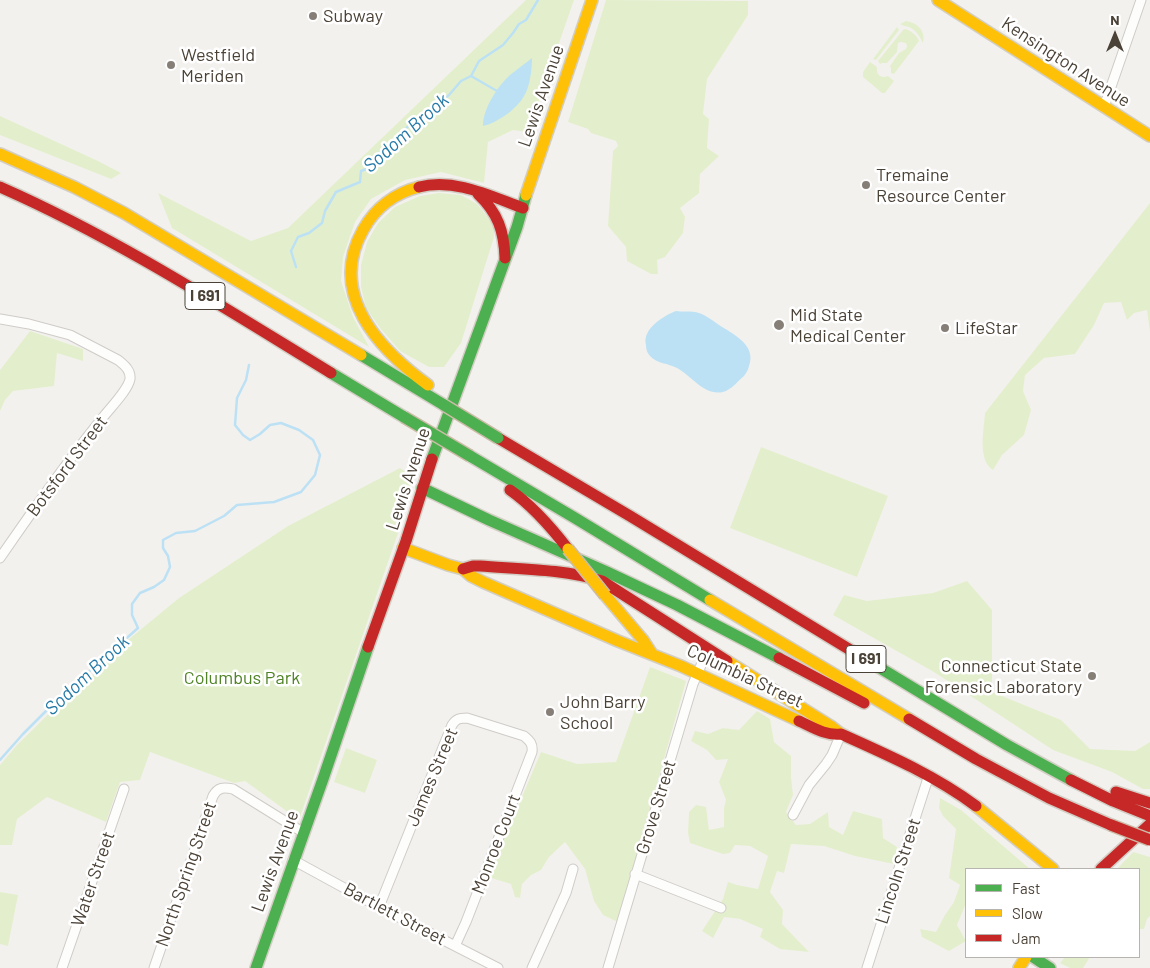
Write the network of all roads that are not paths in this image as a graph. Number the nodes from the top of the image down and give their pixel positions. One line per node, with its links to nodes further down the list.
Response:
1 (592, 0): 9 (main road, Lewis Avenue)
2 (938, 0): 4 (main road, Kensington Avenue)
3 (1141, 0): 4 (street)
4 (1104, 107): 5 (main road, Kensington Avenue)
5 (1150, 136)
6 (0, 154): 12 (main road, I 691)
7 (0, 187): 13 (main road, I 691, bridge)
8 (473, 191): 9 (main road); 10 (main road); 12 (main road)
9 (522, 208): 10 (main road, Lewis Avenue)
10 (505, 258): 14 (main road, Lewis Avenue)
11 (0, 319): 16 (street, Botsford Street)
12 (417, 383): 27 (main road, I 691, bridge)
13 (473, 460): 19 (main road, bridge); 21 (main road, I 691)
14 (422, 488): 15 (main road, Lewis Avenue); 21 (main road)
15 (403, 548): 17 (main road, Columbia Street); 31 (main road, Lewis Avenue)
16 (0, 558)
17 (462, 569): 18 (main road); 19 (main road, Columbia Street)
18 (712, 650): 20 (street, Grove Street); 22 (main road)
19 (652, 654): 20 (main road, Columbia Street)
20 (697, 673): 22 (main road, Columbia Street); 37 (street, Grove Street)
21 (924, 728): 32 (main road, I 691, bridge)
22 (841, 734): 24 (main road, Columbia Street); 28 (street)
23 (530, 741): 38 (street, James Street); 40 (street, Monroe Court)
24 (929, 775): 34 (main road, Columbia Street); 43 (street, Lincoln Street)
25 (124, 789): 44 (street, Water Street)
26 (1150, 803): 27 (main road)
27 (1134, 804): 29 (main road, I 691)
28 (793, 815)
29 (1150, 816)
30 (1150, 824): 35 (main road)
31 (304, 832): 33 (main road, Lewis Avenue); 45 (street, North Spring Street)
32 (1150, 840)
33 (293, 860): 38 (street, Bartlett Street); 42 (main road, Lewis Avenue)
34 (1052, 868)
35 (1102, 868)
36 (573, 869): 47 (street)
37 (635, 874): 39 (street); 48 (street, Grove Street)
38 (379, 907): 40 (street, Bartlett Street)
39 (721, 908)
40 (454, 946): 46 (street, Bartlett Street)
41 (1035, 958): 49 (main road)
42 (259, 967)
43 (870, 967)
44 (62, 968)
45 (154, 968)
46 (498, 968)
47 (532, 968)
48 (608, 968)
49 (1050, 968)

